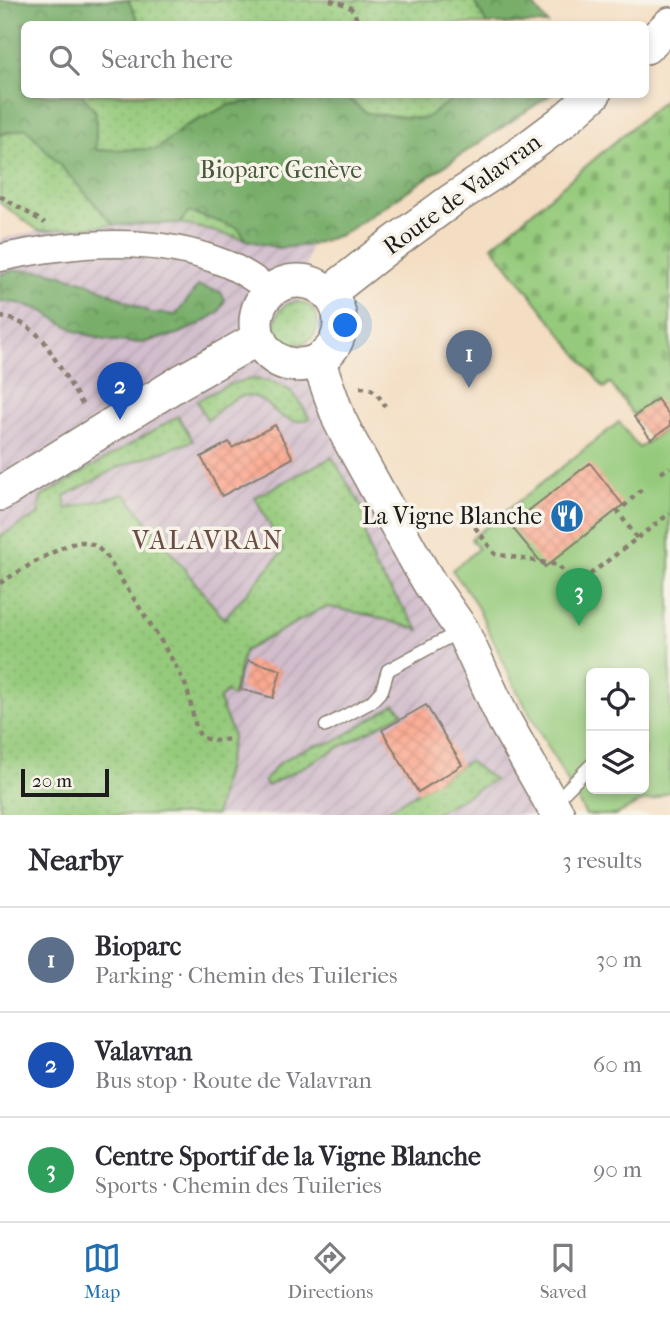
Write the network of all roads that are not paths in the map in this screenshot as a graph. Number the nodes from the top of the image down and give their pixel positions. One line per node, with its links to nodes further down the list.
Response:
1 (670, 24): 2 (street)
2 (649, 44)
3 (589, 98): 6 (street, Route de Valavran)
4 (0, 258): 5 (street)
5 (271, 290): 6 (street); 7 (street)
6 (329, 293): 8 (street)
7 (259, 338): 8 (street); 9 (street)
8 (318, 360): 10 (street)
9 (0, 494)
10 (462, 630): 11 (lane); 13 (street)
11 (330, 706)
12 (586, 771): 13 (lane)
13 (555, 810)

